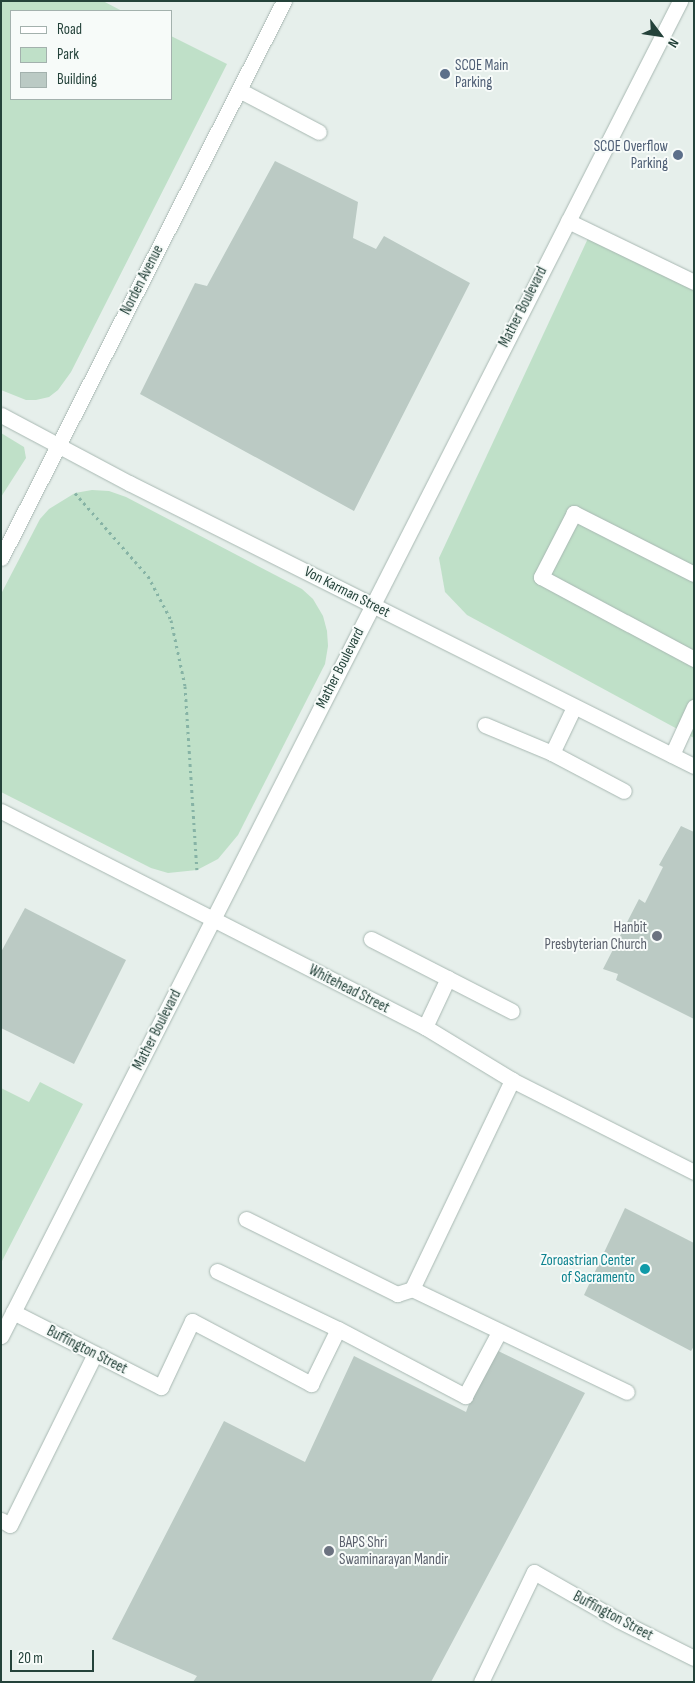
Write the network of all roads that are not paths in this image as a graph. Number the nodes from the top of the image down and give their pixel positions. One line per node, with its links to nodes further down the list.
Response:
1 (284, 1): 3 (street, Norden Avenue)
2 (680, 1): 5 (street, Mather Boulevard)
3 (239, 90): 4 (street); 8 (street, Norden Avenue)
4 (319, 132)
5 (568, 220): 6 (street); 11 (street, Mather Boulevard)
6 (694, 282)
7 (1, 415): 8 (street, Von Karman Street)
8 (59, 445): 9 (street, Norden Avenue); 11 (street, Von Karman Street)
9 (1, 558)
10 (694, 574): 12 (street)
11 (373, 604): 13 (street, Von Karman Street); 21 (street, Mather Boulevard)
12 (694, 659)
13 (574, 707): 16 (street); 17 (street, Von Karman Street)
14 (694, 707): 17 (street)
15 (485, 725): 16 (street)
16 (552, 752): 19 (street)
17 (672, 755): 18 (street, Von Karman Street)
18 (694, 766)
19 (624, 790)
20 (1, 811): 21 (street, Whitehead Street)
21 (212, 919): 25 (street, Whitehead Street); 31 (street, Mather Boulevard)
22 (371, 939): 23 (street)
23 (448, 978): 24 (street); 25 (street)
24 (512, 1011)
25 (426, 1027): 26 (street, Whitehead Street)
26 (512, 1080): 27 (street, Whitehead Street); 30 (street)
27 (694, 1172)
28 (246, 1219): 30 (street)
29 (217, 1271): 32 (street)
30 (412, 1289): 33 (street)
31 (13, 1312): 34 (street, Mather Boulevard); 35 (street, Buffington Street)
32 (338, 1329): 33 (street); 35 (street, Buffington Street)
33 (499, 1332): 36 (street)
34 (1, 1336)
35 (95, 1354): 37 (street)
36 (628, 1392)
37 (1, 1520)
38 (694, 1658): 39 (street, Buffington Street)
39 (481, 1682)

